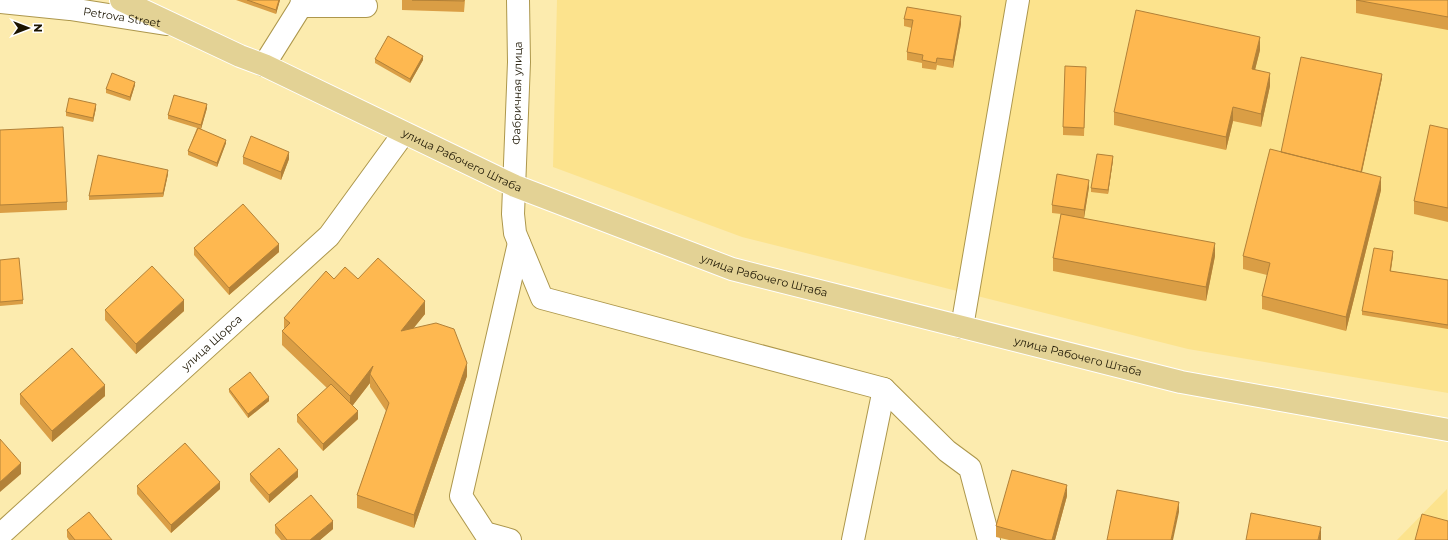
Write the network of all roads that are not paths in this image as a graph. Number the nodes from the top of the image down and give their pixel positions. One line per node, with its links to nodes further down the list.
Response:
1 (121, 0): 7 (main road, улица Рабочего Штаба)
2 (518, 0): 10 (street, Фабричная улица)
3 (1018, 0): 12 (street)
4 (0, 2): 7 (street, Petrova Street)
5 (302, 3): 6 (street); 8 (street)
6 (366, 6)
7 (173, 25): 8 (main road, улица Рабочего Штаба)
8 (264, 65): 9 (main road, улица Рабочего Штаба)
9 (404, 133): 10 (main road, улица Рабочего Штаба); 15 (street, улица Щорса)
10 (515, 186): 11 (street, Фабричная улица); 12 (main road, улица Рабочего Штаба)
11 (519, 243): 13 (street, Фабричная улица); 16 (street)
12 (962, 327): 14 (main road, улица Рабочего Штаба)
13 (884, 388): 17 (street); 18 (street)
14 (1448, 430)
15 (0, 535)
16 (510, 540)
17 (853, 540)
18 (989, 540)

